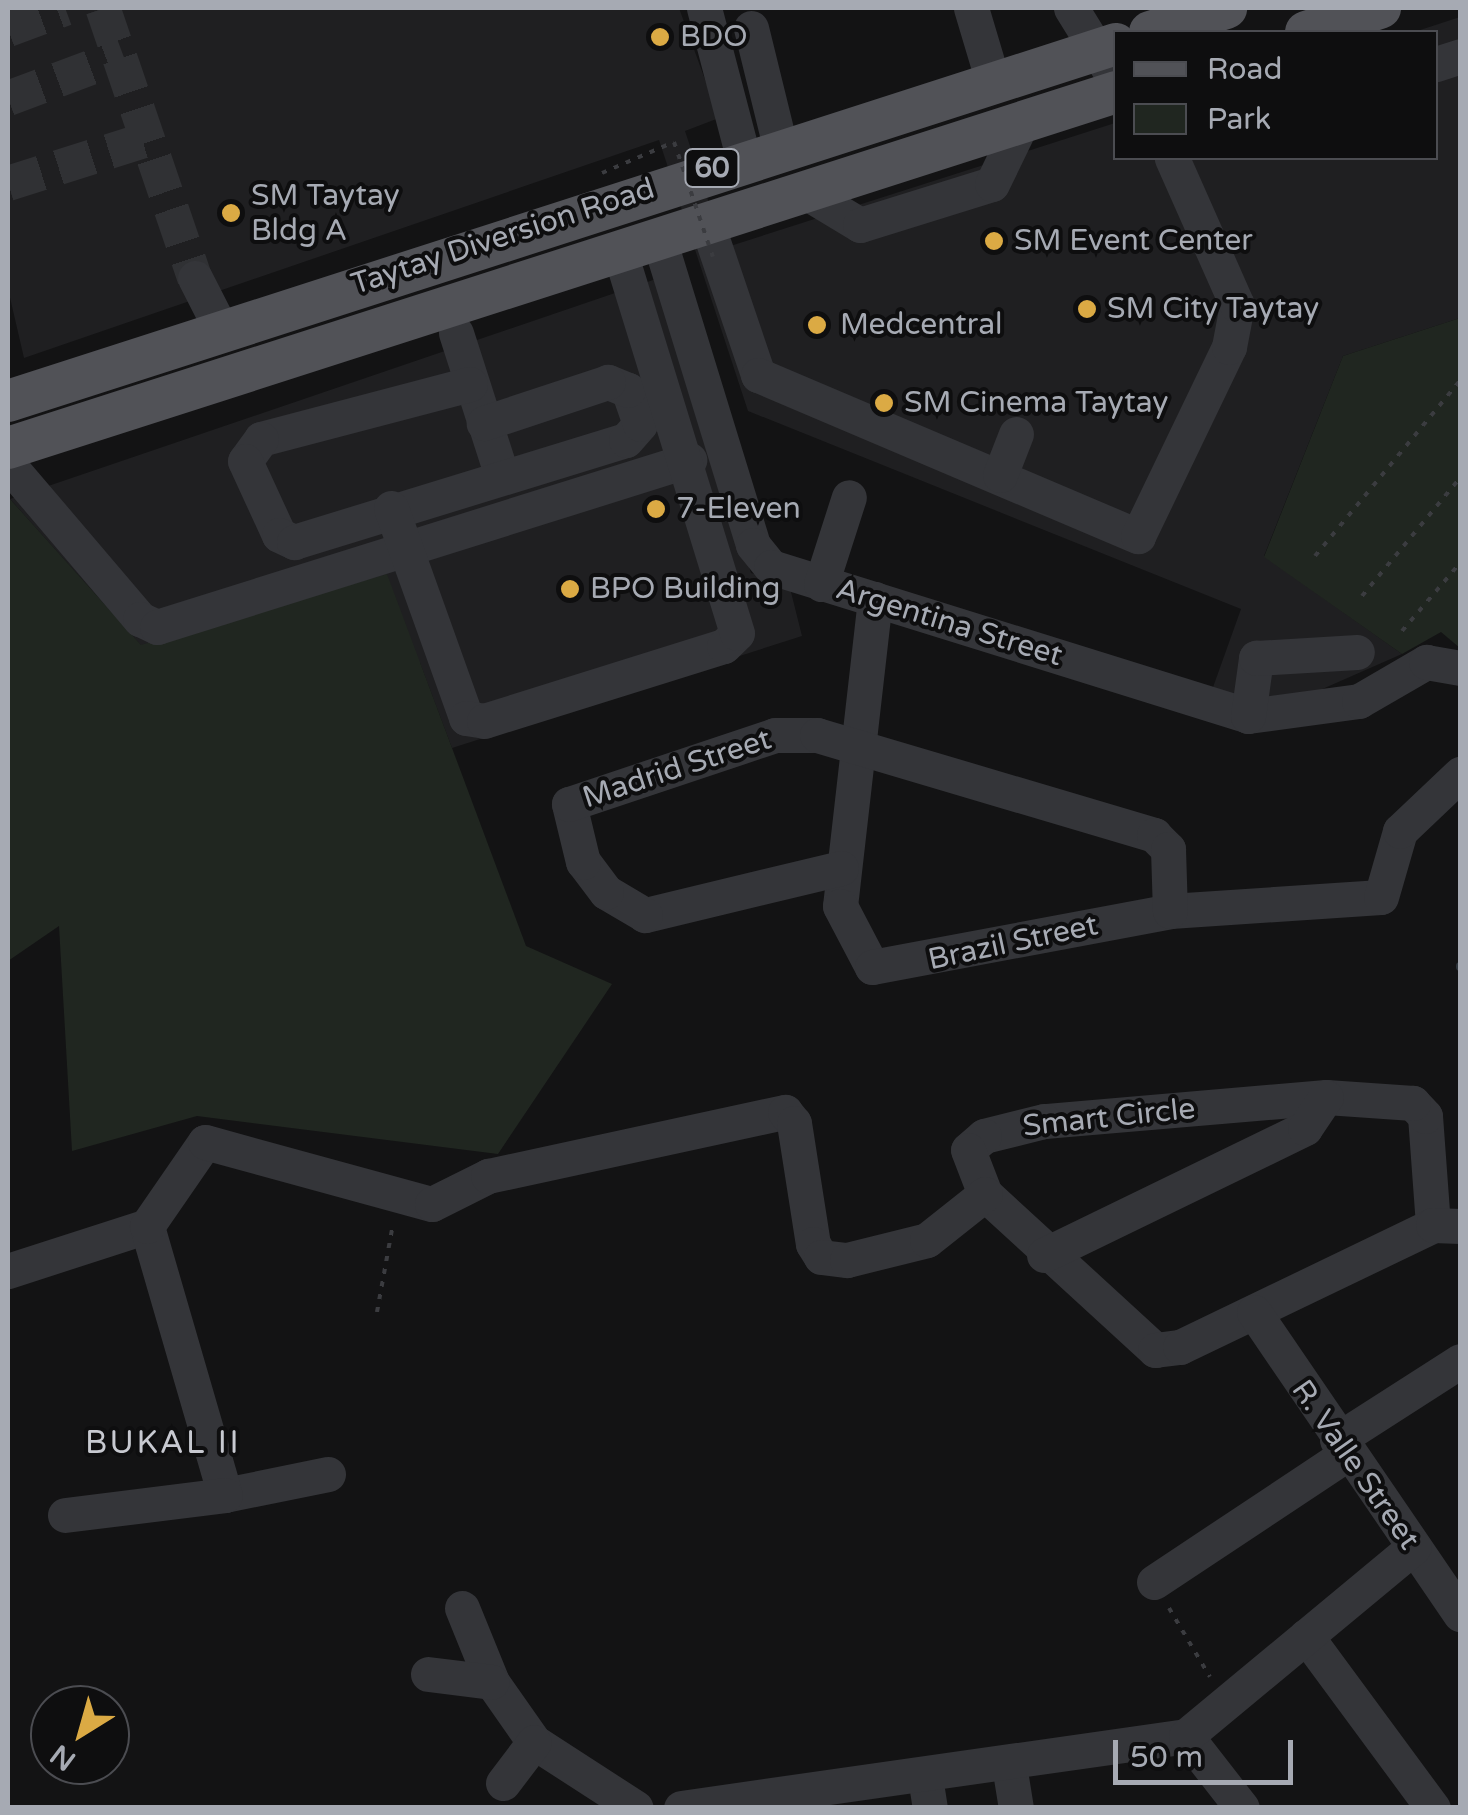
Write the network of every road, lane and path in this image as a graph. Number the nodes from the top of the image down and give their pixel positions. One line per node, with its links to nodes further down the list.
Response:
1 (704, 8): 12 (street)
2 (971, 8): 10 (street)
3 (1070, 8): 9 (street)
4 (1226, 8): 7 (main road)
5 (1380, 8): 8 (main road)
6 (750, 28): 12 (street)
7 (1156, 30)
8 (1312, 30)
9 (1110, 58): 10 (main road, Taytay Diversion Road / 60)
10 (993, 82): 12 (main road, Taytay Diversion Road / 60)
11 (1113, 93): 15 (main road, Taytay Diversion Road / 60)
12 (762, 152): 20 (main road, Taytay Diversion Road / 60)
13 (1173, 160): 27 (street)
14 (600, 166): 15 (path, bridge)
15 (710, 239): 16 (main road, Taytay Diversion Road / 60); 27 (street)
16 (638, 243): 17 (main road, Taytay Diversion Road / 60); 24 (street); 34 (street, Argentina Street)
17 (453, 320): 19 (street); 23 (main road, Taytay Diversion Road / 60)
18 (1460, 381): 32 (path)
19 (470, 384): 21 (street); 30 (street)
20 (8, 401)
21 (484, 423): 26 (street); 26 (street)
22 (1016, 434): 27 (street)
23 (8, 448)
24 (689, 460): 31 (street); 31 (street)
25 (8, 464): 31 (street)
26 (501, 473): 30 (street)
27 (1000, 476)
28 (1460, 478): 35 (path)
29 (849, 497): 34 (street)
30 (391, 508): 31 (street)
31 (406, 555)
32 (1315, 556)
33 (1460, 563): 37 (path)
34 (822, 584): 36 (street, Argentina Street)
35 (1362, 596)
36 (875, 599): 40 (street, Argentina Street); 41 (street, Brazil Street)
37 (1402, 632)
38 (1357, 652): 40 (street)
39 (1460, 668): 40 (street, Argentina Street)
40 (1248, 716)
41 (860, 749): 43 (street, Brazil Street); 43 (street, Madrid Street); 44 (street, Madrid Street)
42 (1460, 774): 44 (street, Brazil Street)
43 (841, 868): 44 (street, Brazil Street)
44 (1170, 912)
45 (1326, 1097): 46 (street, Smart Circle); 49 (street, Smart Circle); 50 (street)
46 (985, 1194): 47 (street); 50 (street, Smart Circle)
47 (406, 1202): 48 (street); 52 (path)
48 (147, 1226): 51 (street); 57 (street)
49 (1447, 1226): 53 (street, Smart Circle)
50 (1044, 1255): 53 (street, Smart Circle)
51 (8, 1272)
52 (377, 1312)
53 (1254, 1312): 55 (street, R. Valle Street)
54 (1460, 1361): 55 (street)
55 (1342, 1447): 59 (street, R. Valle Street); 60 (street)
56 (328, 1474): 57 (street)
57 (226, 1494): 58 (street)
58 (65, 1515)
59 (1414, 1547): 62 (street, R. Valle Street); 63 (street)
60 (1154, 1582): 66 (path)
61 (462, 1608): 65 (street)
62 (1460, 1614)
63 (1306, 1636): 66 (street); 76 (street)
64 (428, 1674): 65 (street)
65 (492, 1682): 68 (street)
66 (1226, 1705): 67 (street)
67 (1186, 1736): 69 (street); 75 (street)
68 (534, 1742): 70 (street); 72 (street)
69 (1009, 1765): 71 (street); 74 (street)
70 (504, 1783)
71 (928, 1792): 73 (street)
72 (636, 1808)
73 (681, 1808)
74 (1016, 1808)
75 (1242, 1808)
76 (1434, 1808)

